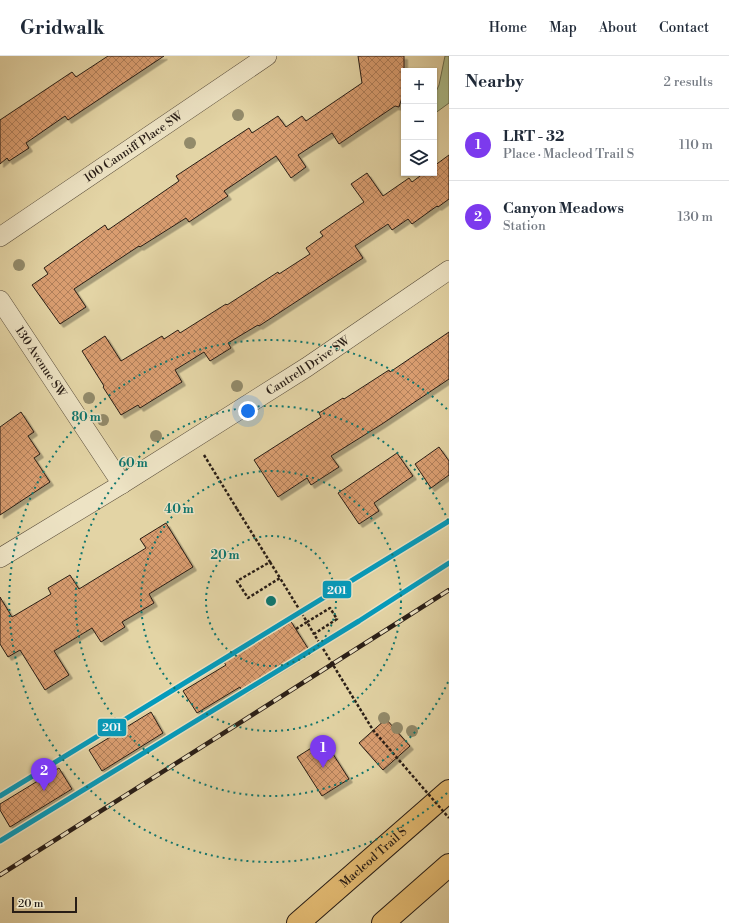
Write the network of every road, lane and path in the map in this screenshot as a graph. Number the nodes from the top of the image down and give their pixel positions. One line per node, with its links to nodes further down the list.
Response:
1 (267, 56): 2 (street, 100 Canniff Place SW)
2 (0, 237)
3 (449, 270): 5 (street, Cantrell Drive SW)
4 (0, 300): 6 (street, 130 Avenue SW)
5 (194, 437): 6 (street, Cantrell Drive SW); 8 (path, bridge)
6 (122, 484): 7 (street, Cantrell Drive SW)
7 (0, 558)
8 (270, 562): 9 (path); 9 (path, bridge)
9 (280, 578): 10 (path, bridge)
10 (307, 622): 11 (path); 12 (path); 12 (path, bridge)
11 (296, 629)
12 (314, 634): 14 (path, bridge)
13 (449, 791): 16 (highway, Macleod Trail S)
14 (449, 818)
15 (449, 865): 17 (highway)
16 (298, 923)
17 (383, 923)

